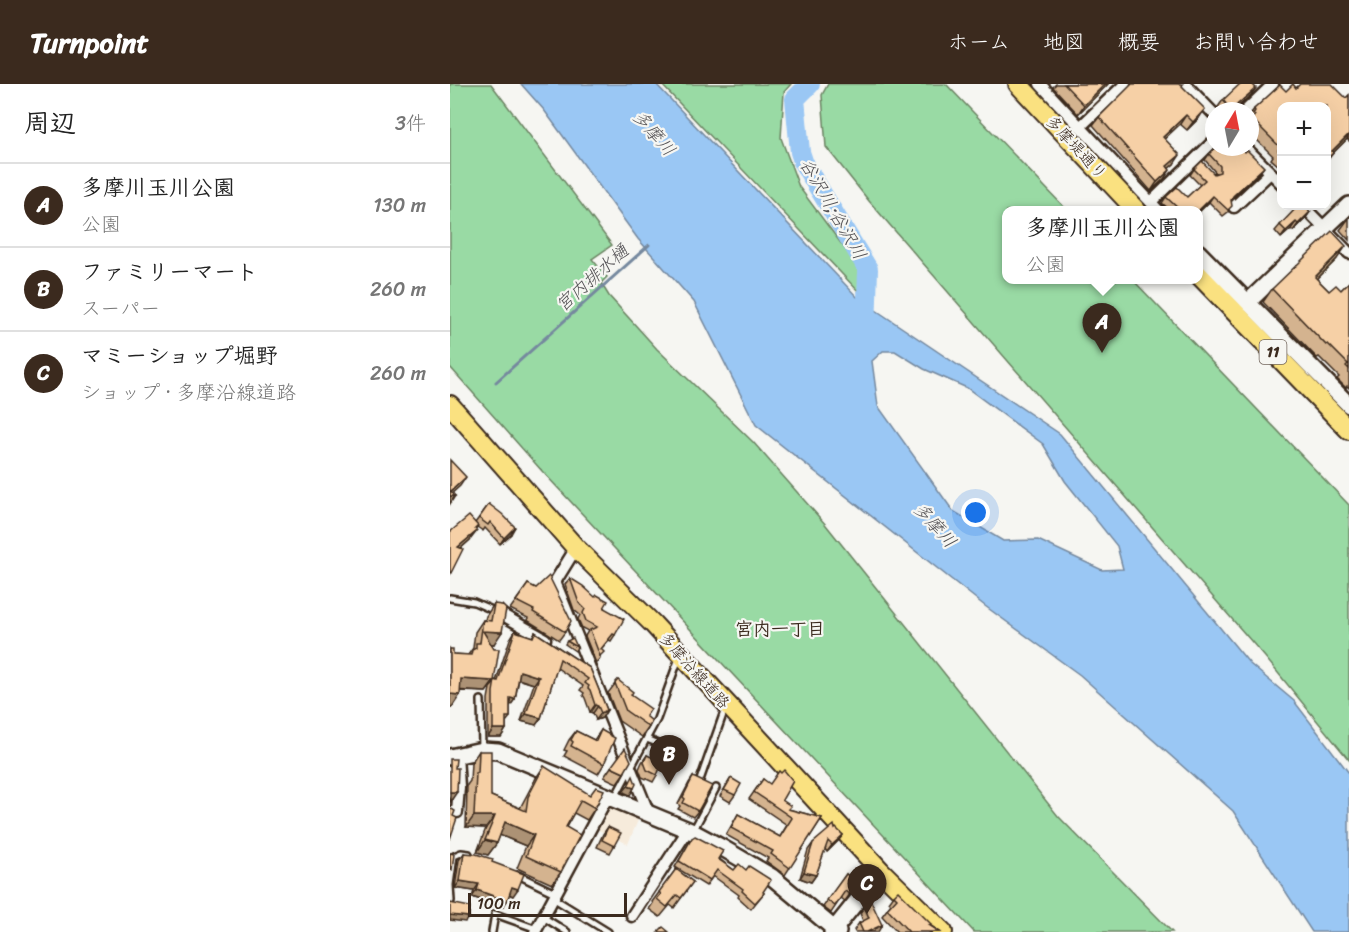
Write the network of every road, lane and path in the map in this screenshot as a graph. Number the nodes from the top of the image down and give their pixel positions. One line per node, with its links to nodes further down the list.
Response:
1 (1018, 84): 16 (main road, 多摩堤通り)
2 (1040, 84): 8 (street)
3 (1125, 84): 8 (street)
4 (1185, 84): 7 (street)
5 (1273, 84): 6 (street)
6 (1254, 102)
7 (1205, 105)
8 (1080, 127): 16 (street)
9 (1205, 150): 11 (street)
10 (1254, 156): 13 (street)
11 (1196, 158): 12 (lane); 16 (street)
12 (1204, 167)
13 (1270, 173): 14 (street); 17 (street)
14 (1277, 180)
15 (1349, 205): 19 (street)
16 (1144, 206)
17 (1234, 207)
18 (1307, 210): 19 (street)
19 (1325, 228): 20 (street); 23 (street)
20 (1349, 253)
21 (1203, 257): 23 (street)
22 (1203, 279): 26 (main road, 11)
23 (1247, 303): 24 (street)
24 (1348, 403)
25 (451, 407): 27 (main road, 多摩沿線道路)
26 (1349, 430)
27 (576, 548): 31 (main road, 多摩沿線道路); 33 (street)
28 (450, 598): 29 (lane)
29 (501, 614): 30 (street)
30 (553, 644)
31 (680, 654): 35 (main road, 多摩沿線道路); 36 (lane)
32 (575, 660): 33 (street)
33 (591, 671): 40 (street)
34 (482, 700): 37 (lane)
35 (726, 705): 41 (lane); 48 (main road, 多摩沿線道路)
36 (647, 739): 38 (lane); 40 (lane)
37 (482, 750): 39 (street); 43 (street)
38 (678, 752)
39 (453, 756): 44 (street)
40 (630, 767): 43 (lane); 45 (street)
41 (699, 783)
42 (716, 788): 46 (lane)
43 (610, 799): 45 (street); 50 (street)
44 (450, 812)
45 (649, 814): 46 (street)
46 (690, 831): 52 (street); 57 (street)
47 (477, 856): 51 (lane)
48 (881, 871): 57 (street); 61 (main road, 多摩沿線道路)
49 (516, 874): 50 (lane)
50 (554, 895): 53 (street); 55 (lane)
51 (451, 901)
52 (632, 916)
53 (543, 917): 56 (street); 59 (lane)
54 (604, 919): 55 (lane)
55 (601, 927): 60 (lane)
56 (536, 930): 58 (lane)
57 (835, 931)
58 (492, 932)
59 (567, 932)
60 (608, 932)
61 (943, 932)

